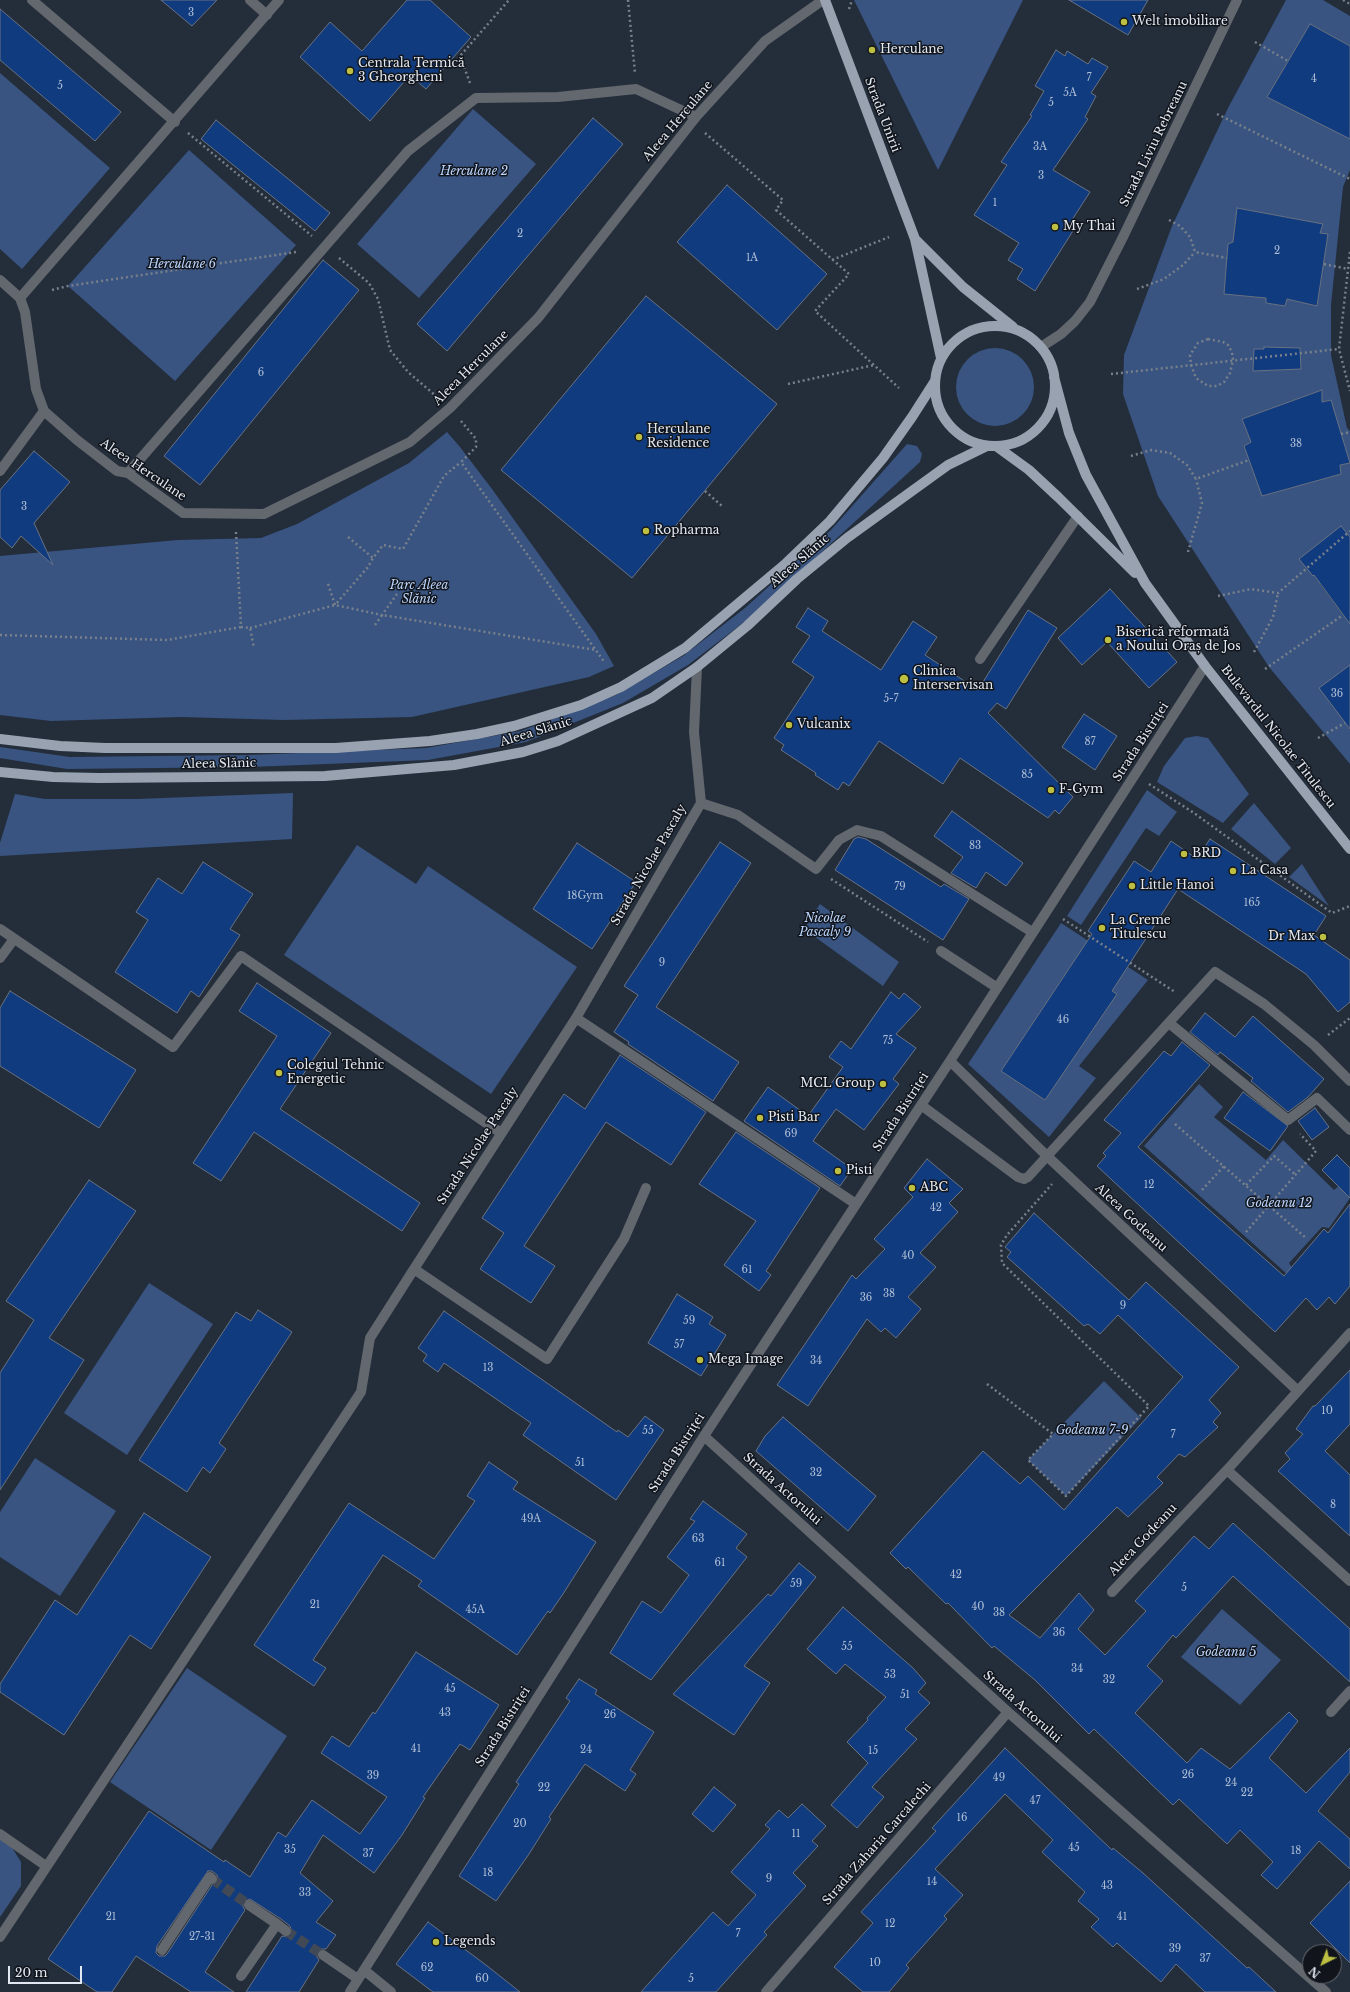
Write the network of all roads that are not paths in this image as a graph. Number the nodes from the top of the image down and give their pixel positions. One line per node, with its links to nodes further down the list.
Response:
1 (32, 0): 8 (street)
2 (250, 0): 6 (street)
3 (279, 0): 6 (street)
4 (824, 0): 7 (street, Aleea Herculane); 9 (main road, Strada Unirii)
5 (1237, 0): 13 (street, Strada Liviu Rebreanu)
6 (267, 15): 8 (street)
7 (694, 120): 20 (street); 20 (street, Aleea Herculane)
8 (175, 122): 11 (street)
9 (915, 238): 12 (main road, Strada Unirii); 14 (main road, Strada Unirii)
10 (0, 280): 11 (street)
11 (20, 298): 17 (street, Aleea Herculane)
12 (1016, 330): 13 (main road); 14 (main road)
13 (1041, 347): 15 (main road)
14 (941, 358): 16 (main road)
15 (1054, 377): 18 (main road); 22 (main road, Bulevardul Nicolae Titulescu)
16 (935, 381): 18 (main road); 26 (main road, Aleea Slănic)
17 (44, 411): 19 (street); 20 (street, Aleea Herculane)
18 (992, 446): 21 (main road, Bulevardul Nicolae Titulescu); 25 (main road, Aleea Slănic)
19 (0, 471)
20 (128, 473)
21 (1078, 516): 22 (main road, Bulevardul Nicolae Titulescu); 23 (street)
22 (1145, 583): 24 (main road, Bulevardul Nicolae Titulescu)
23 (980, 659)
24 (1205, 666): 29 (main road, Bulevardul Nicolae Titulescu); 31 (street, Strada Bistriței)
25 (697, 667): 27 (main road, Aleea Slănic); 28 (street, Strada Nicolae Pascaly)
26 (0, 739)
27 (0, 772)
28 (701, 803): 31 (street); 36 (street, Strada Nicolae Pascaly)
29 (1350, 848)
30 (0, 929): 32 (street)
31 (1032, 932): 35 (street, Strada Bistriței)
32 (14, 939): 34 (street); 42 (street)
33 (941, 951): 35 (street)
34 (0, 958)
35 (996, 987): 38 (street, Strada Bistriței)
36 (576, 1018): 42 (street, Strada Nicolae Pascaly); 45 (street)
37 (1169, 1023): 39 (street); 41 (street); 43 (street)
38 (950, 1061): 40 (street, Strada Bistriței); 43 (street, Aleea Godeanu)
39 (1350, 1081)
40 (921, 1105): 43 (street); 45 (street, Strada Bistriței)
41 (1350, 1130)
42 (501, 1133): 46 (street, Strada Nicolae Pascaly)
43 (1048, 1157): 48 (street, Aleea Godeanu)
44 (646, 1188): 46 (street)
45 (856, 1204): 49 (street, Strada Bistriței)
46 (414, 1268): 57 (street, Strada Nicolae Pascaly)
47 (1350, 1333): 48 (street, Aleea Godeanu)
48 (1298, 1391): 50 (street, Aleea Godeanu)
49 (704, 1436): 54 (street, Strada Actorului); 65 (street, Strada Bistriței)
50 (1226, 1470): 51 (street); 52 (street, Aleea Godeanu)
51 (1350, 1581)
52 (1112, 1592)
53 (1350, 1691): 55 (street)
54 (1008, 1712): 70 (street, Strada Zaharia Carcalechi); 71 (street, Strada Actorului)
55 (1331, 1712)
56 (0, 1834): 57 (street)
57 (46, 1866): 62 (street)
58 (212, 1879): 63 (street)
59 (249, 1905): 60 (street)
60 (277, 1924): 61 (street); 66 (street)
61 (286, 1930)
62 (0, 1937)
63 (162, 1950)
64 (323, 1955): 67 (street)
65 (364, 1970): 67 (street, Strada Bistriței); 69 (street)
66 (241, 1976)
67 (358, 1980): 68 (street, Strada Bistriței)
68 (350, 1992)
69 (391, 1992)
70 (766, 1992)
71 (1326, 1992)

